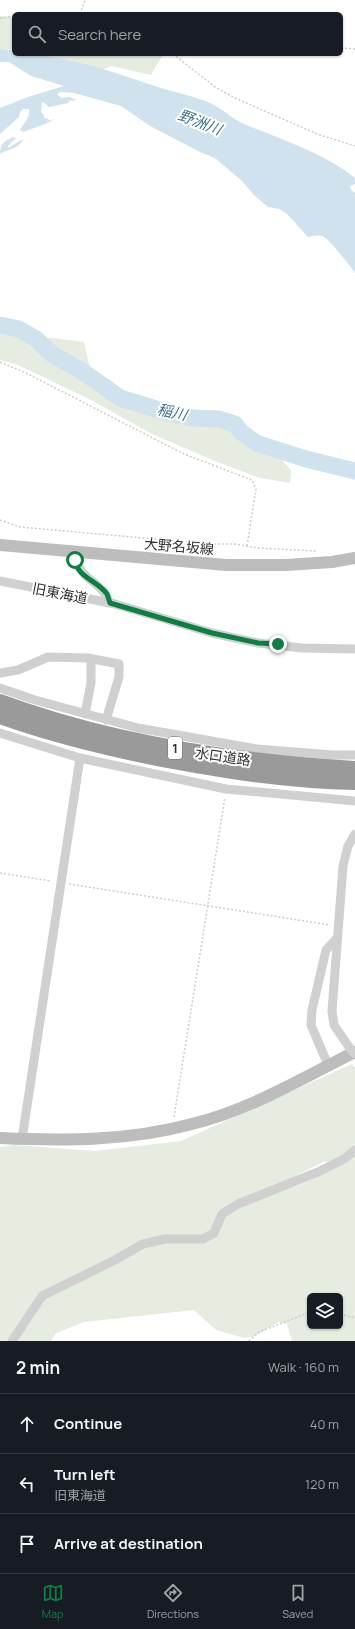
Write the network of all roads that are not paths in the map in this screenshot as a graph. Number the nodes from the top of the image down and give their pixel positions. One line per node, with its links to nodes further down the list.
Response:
1 (0, 545): 2 (street, 大野名坂線)
2 (74, 552): 3 (street, 大野名坂線); 5 (street)
3 (355, 558)
4 (0, 581): 5 (street, 旧東海道)
5 (110, 603): 6 (street, 旧東海道)
6 (355, 649)
7 (91, 659): 8 (street); 11 (street); 13 (street)
8 (0, 673)
9 (0, 688): 11 (street)
10 (0, 702): 17 (highway, 水口道路 / 1)
11 (85, 714): 13 (street)
12 (0, 716): 18 (highway, 水口道路 / 1)
13 (106, 720): 15 (street)
14 (0, 733): 16 (street)
15 (355, 754)
16 (80, 758): 19 (street); 25 (street)
17 (355, 769)
18 (355, 782)
19 (355, 801)
20 (355, 834): 21 (street)
21 (337, 938): 22 (street); 23 (street)
22 (353, 1051): 23 (street)
23 (328, 1065): 25 (street)
24 (0, 1138): 25 (street)
25 (22, 1139)
26 (355, 1150): 27 (street)
27 (12, 1341)

